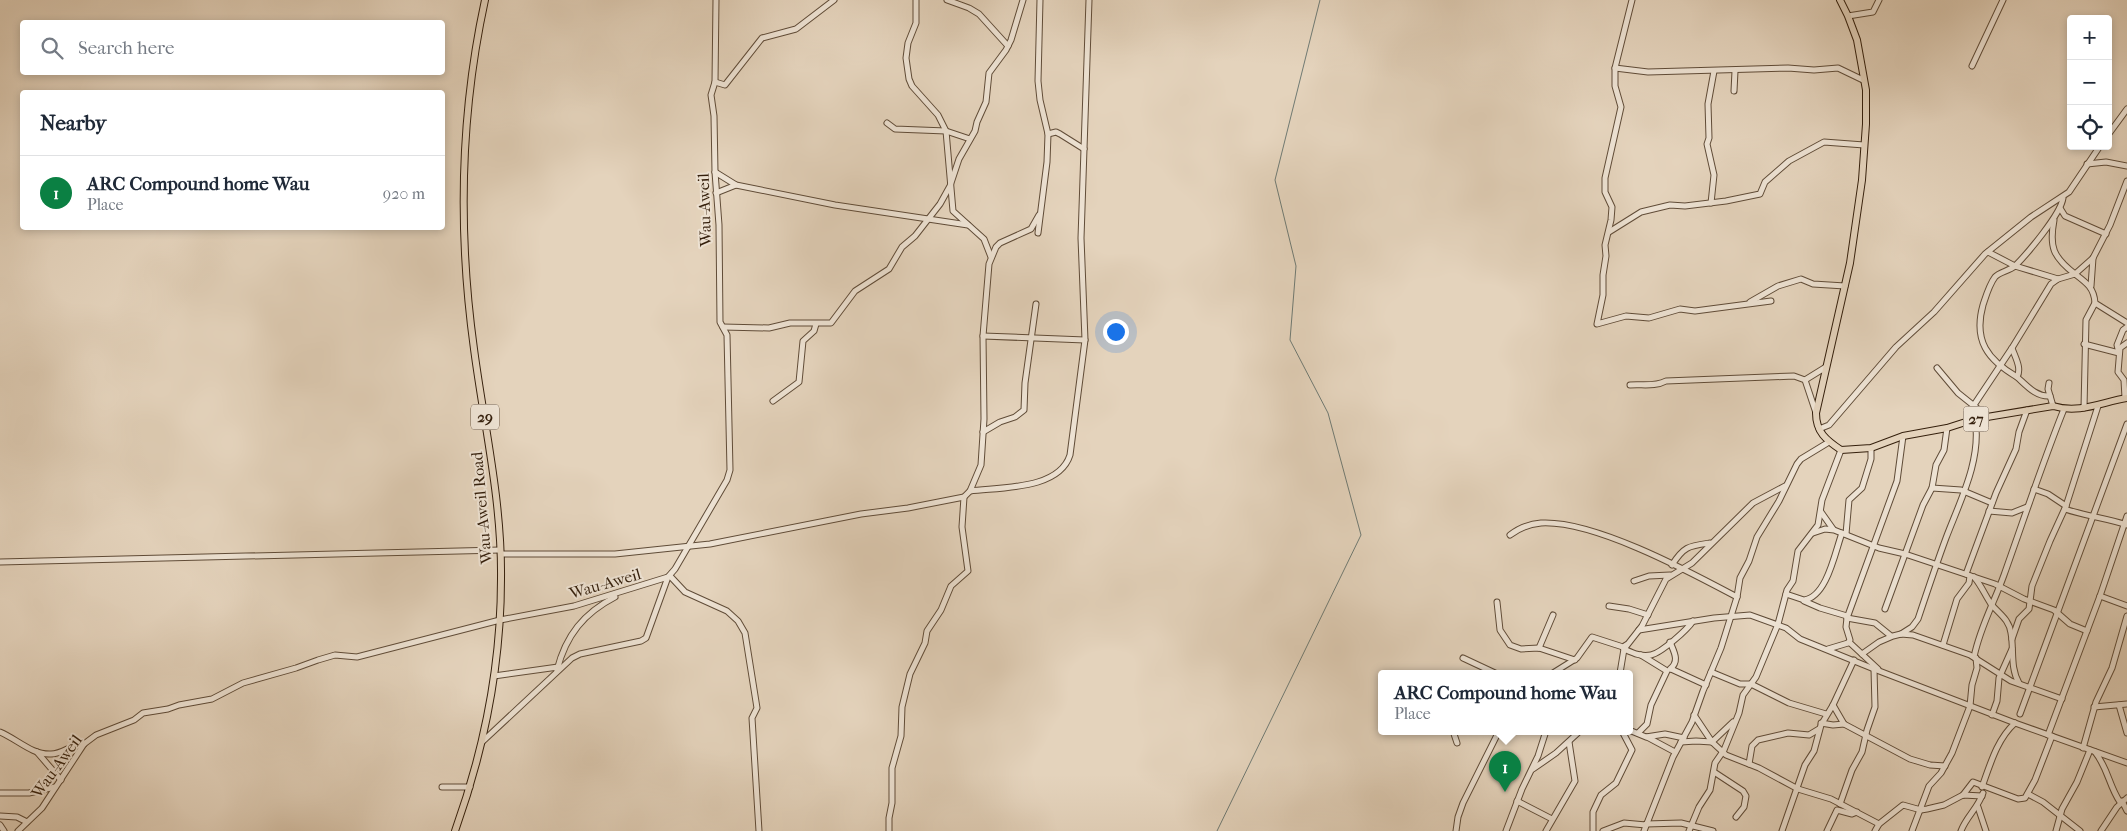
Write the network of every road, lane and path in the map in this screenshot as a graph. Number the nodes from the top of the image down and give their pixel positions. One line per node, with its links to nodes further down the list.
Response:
1 (485, 0): 121 (main road, Wau-Aweil Road / 29)
2 (716, 0): 20 (street, Wau-Aweil)
3 (834, 0): 20 (street)
4 (916, 0): 25 (street)
5 (947, 0): 14 (street)
6 (1040, 0): 26 (street)
7 (1089, 0): 29 (street)
8 (1632, 0): 16 (street)
9 (1840, 0): 13 (main road)
10 (1879, 0): 13 (street)
11 (2003, 0): 15 (street)
12 (1023, 1): 14 (street)
13 (1848, 16): 19 (main road)
14 (1008, 46): 27 (street)
15 (1972, 66)
16 (1615, 68): 17 (street); 45 (street)
17 (1714, 71): 18 (street); 39 (street)
18 (1735, 71): 19 (street); 21 (street)
19 (1863, 80): 28 (main road)
20 (715, 82): 33 (street, Wau-Aweil)
21 (1734, 91)
22 (2127, 110): 24 (street)
23 (887, 123): 25 (street)
24 (2112, 130)
25 (946, 131): 27 (street); 36 (street)
26 (1048, 134): 29 (street); 41 (street)
27 (970, 139): 36 (street)
28 (1864, 144): 39 (street); 54 (main road)
29 (1084, 149): 66 (street)
30 (2097, 150): 31 (street)
31 (2087, 164): 32 (street); 38 (street)
32 (2127, 166)
33 (715, 172): 35 (street); 37 (street, Wau-Aweil)
34 (2127, 182): 47 (street)
35 (736, 185): 37 (street); 42 (street)
36 (950, 186): 42 (street); 44 (street)
37 (716, 193): 62 (street, Wau-Aweil)
38 (2063, 198): 40 (street); 48 (street)
39 (1711, 203): 45 (street)
40 (2060, 208): 43 (street); 47 (street)
41 (1039, 215): 46 (street); 49 (street)
42 (928, 219): 44 (street); 61 (street)
43 (2054, 220): 51 (street); 52 (street)
44 (968, 225): 49 (street)
45 (1609, 232): 59 (street)
46 (1038, 233)
47 (2106, 234): 50 (street)
48 (1988, 252): 51 (street); 92 (street)
49 (991, 257): 64 (street)
50 (2093, 258): 52 (street); 55 (street)
51 (2015, 266): 53 (street); 71 (street)
52 (2075, 274): 53 (street); 55 (street)
53 (2058, 279): 69 (street)
54 (1845, 286): 59 (street); 73 (main road)
55 (2091, 286): 57 (street)
56 (1771, 301): 59 (street)
57 (2095, 303): 60 (street); 68 (street)
58 (1036, 304): 65 (street)
59 (1743, 306)
60 (2127, 322)
61 (816, 324): 62 (street); 80 (street)
62 (724, 327): 119 (street, Wau-Aweil)
63 (2127, 327): 70 (street)
64 (983, 336): 65 (street); 93 (street)
65 (1031, 339): 66 (street); 93 (street)
66 (1085, 340): 103 (street)
67 (2127, 343): 70 (street)
68 (2084, 344): 70 (street); 84 (street)
69 (2012, 348): 71 (street); 74 (street)
70 (2119, 353): 79 (street)
71 (1999, 366): 74 (street); 81 (street)
72 (1938, 368): 81 (street)
73 (1826, 370): 75 (street); 87 (main road)
74 (2017, 377): 78 (street)
75 (1804, 380): 77 (street); 87 (street)
76 (2049, 383): 78 (street)
77 (1630, 385)
78 (2050, 396): 82 (street)
79 (2126, 398): 83 (main road, 27)
80 (773, 400)
81 (1974, 405): 88 (street)
82 (2053, 406): 85 (main road, 27); 86 (main road, 27)
83 (2098, 406): 84 (main road, 27); 108 (street)
84 (2084, 408): 85 (main road, 27)
85 (2064, 409): 102 (street)
86 (2027, 410): 88 (main road, 27); 106 (street)
87 (1816, 413): 92 (main road)
88 (1988, 417): 89 (main road, 27)
89 (1975, 419): 91 (main road, 27); 104 (street)
90 (2127, 424): 96 (street)
91 (1947, 428): 94 (main road, 27); 101 (street)
92 (1819, 429): 95 (main road)
93 (983, 432): 103 (street)
94 (1903, 436): 97 (main road, 27); 120 (street)
95 (1828, 442): 99 (main road); 100 (street)
96 (2119, 445): 98 (street); 112 (street)
97 (1870, 448): 99 (main road, 27); 115 (street)
98 (2127, 448)
99 (1841, 450): 109 (street)
100 (1786, 486): 118 (street); 135 (street)
101 (1932, 488): 104 (street); 122 (street)
102 (2034, 489): 107 (street); 108 (street)
103 (970, 491): 105 (street)
104 (1963, 491): 106 (street); 124 (street)
105 (964, 497): 119 (street); 256 (street)
106 (1992, 503): 110 (street)
107 (2027, 507): 110 (street); 131 (street)
108 (2065, 508): 112 (street); 137 (street)
109 (1820, 509): 114 (street); 117 (street)
110 (1989, 511): 128 (street)
111 (2127, 516): 113 (street)
112 (2093, 517): 113 (street); 143 (street)
113 (2126, 525): 134 (street)
114 (1834, 530): 115 (street); 117 (street)
115 (1844, 533): 120 (street); 136 (street)
116 (1510, 535): 125 (street)
117 (1810, 536): 133 (street)
118 (1711, 542): 125 (street); 126 (street)
119 (688, 545): 121 (street); 129 (street, Wau-Aweil)
120 (1874, 546): 122 (street); 148 (street)
121 (500, 552): 123 (street); 149 (main road, Wau-Aweil Road / 29)
122 (1905, 554): 124 (street); 142 (street)
123 (0, 562)
124 (1936, 564): 128 (street); 154 (street)
125 (1672, 565): 126 (street)
126 (1682, 569): 127 (street); 135 (street)
127 (1670, 575): 130 (street); 145 (street)
128 (1970, 576): 131 (street); 139 (street); 159 (street)
129 (669, 577): 132 (street, Wau-Aweil); 171 (street); 255 (street)
130 (1634, 581)
131 (2000, 586): 137 (street); 139 (street)
132 (624, 592): 149 (street, Wau-Aweil); 171 (street)
133 (1786, 594): 136 (street); 151 (street)
134 (2100, 596): 141 (street); 153 (street)
135 (1737, 597): 146 (street)
136 (1804, 600): 148 (street)
137 (2030, 601): 143 (street); 156 (street)
138 (1497, 602): 161 (street)
139 (1991, 604): 156 (street); 167 (street)
140 (1609, 606): 145 (street)
141 (2127, 606)
142 (1885, 609)
143 (2058, 613): 153 (street); 183 (street)
144 (1553, 615): 161 (street)
145 (1648, 615): 152 (street)
146 (1732, 616): 150 (street); 151 (street); 177 (street)
147 (2127, 616): 189 (street)
148 (1847, 617): 155 (street); 158 (street)
149 (500, 620): 179 (main road, Wau-Aweil Road / 29); 215 (street, Wau-Aweil)
150 (1693, 621): 152 (street); 157 (street)
151 (1778, 624): 163 (street); 181 (street)
152 (1639, 630): 160 (street)
153 (2087, 630): 184 (street)
154 (1901, 634): 155 (street); 159 (street)
155 (1891, 636): 164 (street)
156 (2012, 639): 162 (street)
157 (1670, 642): 165 (street); 175 (street)
158 (1849, 642): 163 (street); 164 (street)
159 (1942, 645): 167 (street)
160 (1625, 647): 165 (street); 168 (street); 174 (street)
161 (1539, 648): 168 (street)
162 (2012, 649): 178 (street); 180 (street)
163 (1828, 650): 169 (street)
164 (1862, 654): 176 (street)
165 (1641, 655): 175 (street)
166 (1464, 658): 172 (street)
167 (1975, 658): 178 (street); 188 (street)
168 (1575, 660): 173 (street)
169 (1854, 660): 170 (street); 186 (street)
170 (1874, 668): 176 (street); 202 (street)
171 (557, 669): 179 (street); 211 (street)
172 (1481, 670)
173 (1558, 670)
174 (1621, 670)
175 (1669, 670): 182 (street); 200 (street)
176 (1881, 671): 188 (street)
177 (1711, 672): 181 (street); 182 (street)
178 (2000, 675): 180 (street); 193 (street)
179 (494, 676): 211 (main road, Wau-Aweil Road / 29)
180 (2019, 683): 183 (street)
181 (1751, 684): 190 (street); 194 (street)
182 (1706, 685): 192 (street)
183 (2031, 688): 184 (street); 191 (street)
184 (2062, 699): 208 (street)
185 (2127, 704): 187 (street)
186 (1833, 705): 190 (street); 196 (street)
187 (2119, 705): 189 (street); 201 (street)
188 (1970, 706): 193 (street); 223 (street)
189 (2094, 707): 216 (street)
190 (1826, 714): 197 (street)
191 (2020, 714)
192 (1694, 715): 210 (street); 213 (street)
193 (1992, 715): 195 (street)
194 (1737, 718): 213 (street); 220 (street)
195 (2015, 723): 208 (street); 231 (street)
196 (1844, 724): 197 (street); 202 (street)
197 (1820, 726): 222 (street); 230 (street)
198 (1633, 731): 200 (street)
199 (0, 732): 218 (street)
200 (1638, 733): 209 (street)
201 (2127, 733)
202 (1866, 734): 223 (street); 238 (street)
203 (1454, 735): 214 (street)
204 (1497, 735): 257 (street)
205 (1545, 735): 224 (street)
206 (1576, 735): 212 (street)
207 (1624, 735): 260 (street)
208 (2050, 736): 216 (street); 233 (street)
209 (1646, 737): 210 (street); 219 (street)
210 (1682, 740): 213 (street); 219 (street)
211 (482, 742): 228 (main road, Wau-Aweil Road / 29)
212 (1569, 742): 224 (street); 246 (street)
213 (1712, 742): 220 (street)
214 (1457, 743)
215 (84, 744): 218 (street); 226 (street, Wau-Aweil)
216 (2083, 748): 217 (street)
217 (2092, 751): 221 (street); 236 (street); 245 (street)
218 (37, 752): 226 (street)
219 (1675, 752): 251 (street)
220 (1723, 752): 222 (street); 225 (street)
221 (2127, 763)
222 (1749, 764): 230 (street)
223 (1945, 766): 240 (street)
224 (1532, 769): 237 (street)
225 (1714, 772): 244 (street); 250 (street)
226 (61, 780): 227 (street, Wau-Aweil)
227 (55, 787): 232 (street); 247 (street, Wau-Aweil)
228 (470, 787): 229 (street); 254 (main road, Wau-Aweil Road / 29)
229 (442, 788)
230 (1796, 788): 238 (street); 264 (street)
231 (1983, 788): 233 (street); 234 (street); 235 (street)
232 (0, 793)
233 (2028, 794): 245 (street)
234 (1963, 795): 235 (street); 240 (street)
235 (1982, 796): 239 (street)
236 (2123, 800): 241 (street); 272 (street)
237 (1517, 801): 246 (street); 258 (street)
238 (1840, 804): 242 (street)
239 (1978, 807): 268 (street); 269 (street)
240 (1921, 810): 248 (street); 267 (street)
241 (2127, 811)
242 (1856, 812): 248 (street); 265 (street)
243 (0, 816): 247 (street)
244 (1736, 817)
245 (2059, 817): 270 (street); 271 (street)
246 (1552, 819): 259 (street)
247 (27, 822): 253 (street, Wau-Aweil)
248 (1879, 824): 266 (street)
249 (0, 825): 252 (street)
250 (1692, 825): 251 (street); 262 (street); 263 (street)
251 (1646, 827): 261 (street)
252 (4, 831)
253 (18, 831)
254 (455, 831)
255 (759, 831)
256 (889, 831)
257 (1456, 831)
258 (1506, 831)
259 (1546, 831)
260 (1593, 831)
261 (1603, 831)
262 (1690, 831)
263 (1713, 831)
264 (1782, 831)
265 (1827, 831)
266 (1875, 831)
267 (1912, 831)
268 (1961, 831)
269 (1986, 831)
270 (2056, 831)
271 (2080, 831)
272 (2101, 831)

